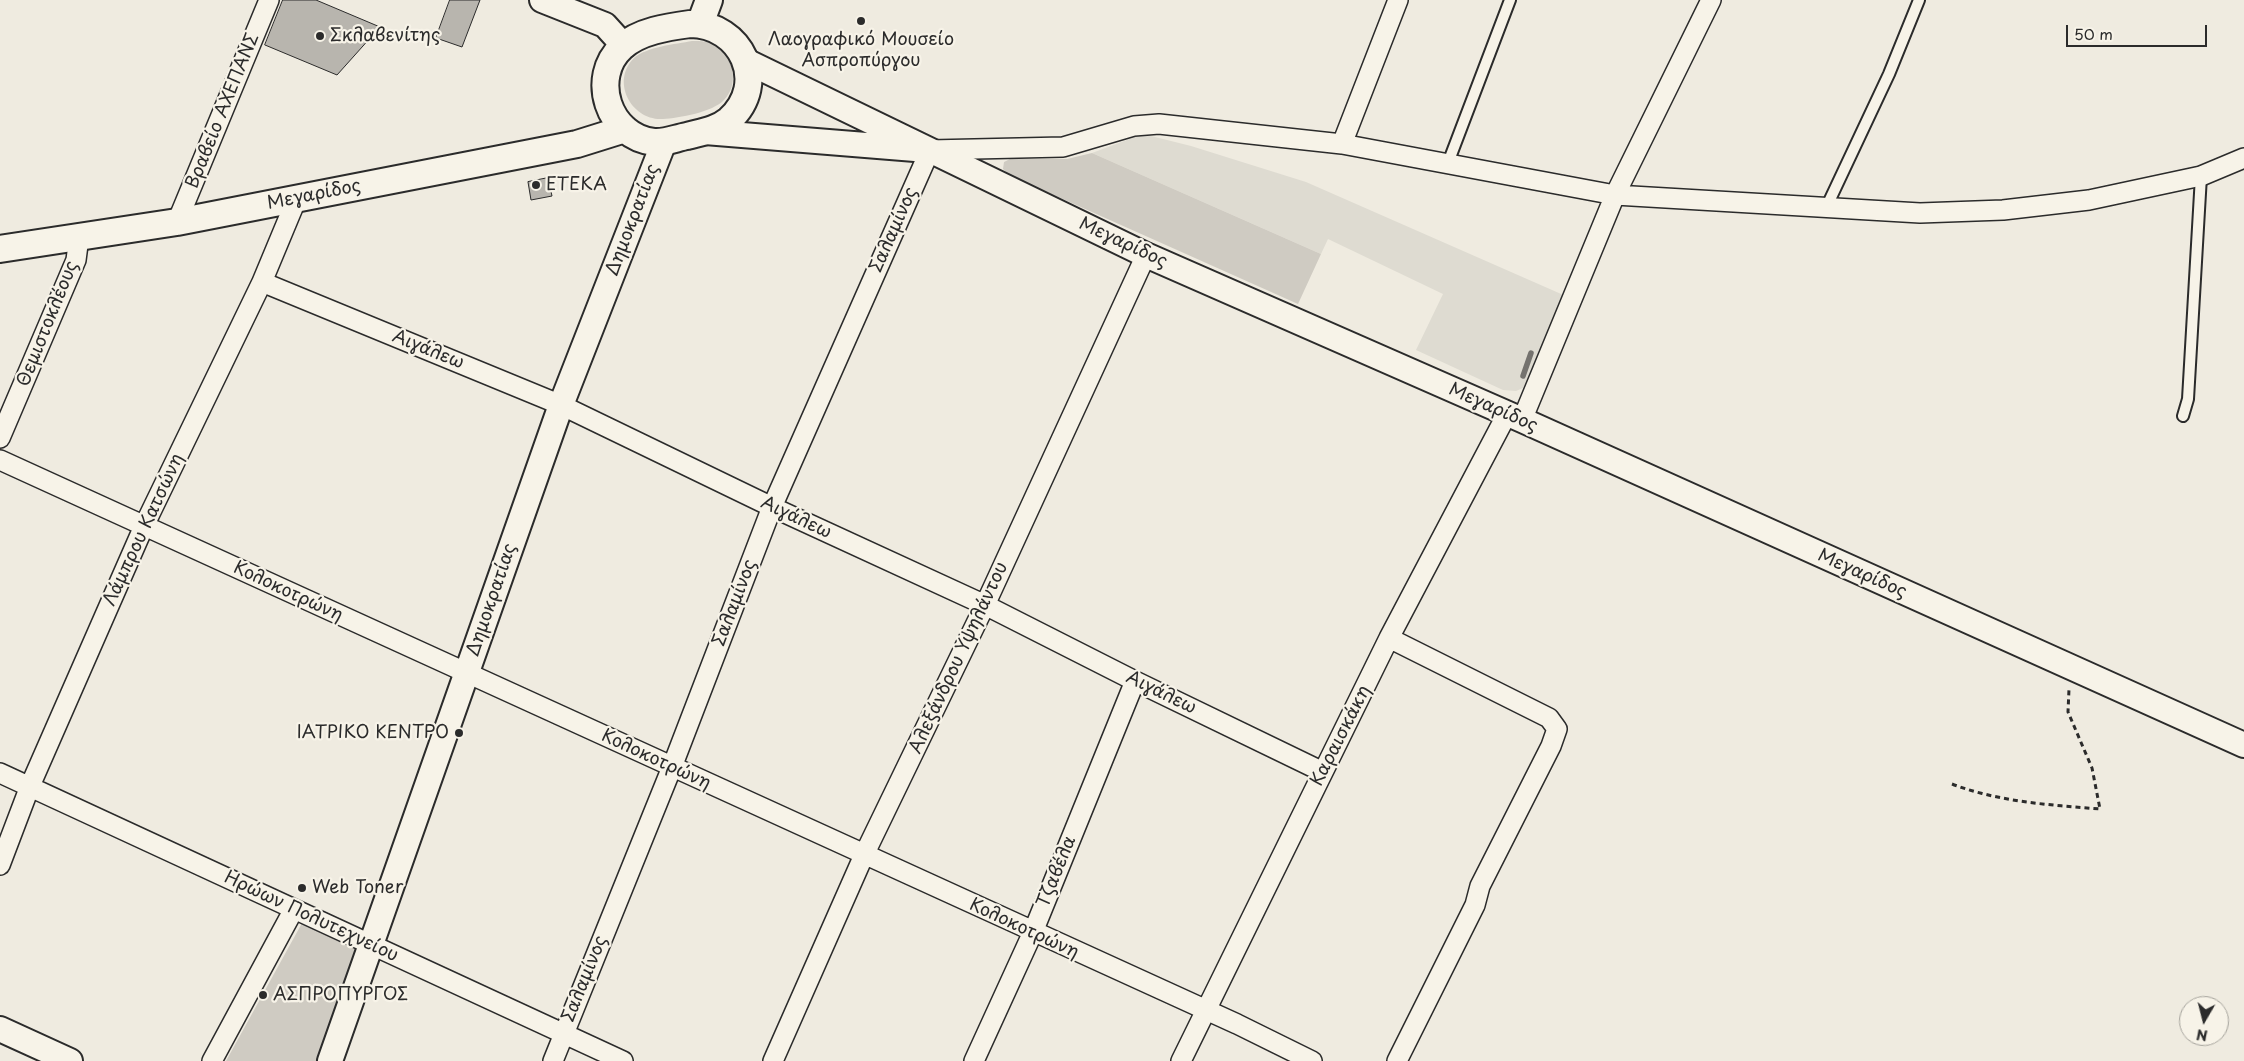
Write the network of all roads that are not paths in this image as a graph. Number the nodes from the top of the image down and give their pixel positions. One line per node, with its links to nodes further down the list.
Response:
1 (269, 0): 22 (street, Βραβείο ΑΧΕΠΑΝΣ)
2 (542, 0): 7 (street)
3 (1398, 0): 14 (street)
4 (1510, 0): 17 (lane)
5 (1711, 0): 19 (street, Καραισκάκη)
6 (1919, 0): 21 (lane)
7 (596, 10): 9 (street)
8 (704, 12): 9 (main road); 10 (main road)
9 (624, 46): 11 (main road)
10 (746, 62): 12 (main road); 15 (street, Μεγαρίδος)
11 (625, 129): 13 (main road); 20 (main road, Μεγαρίδος)
12 (705, 132): 13 (main road); 15 (street)
13 (664, 142): 27 (street, Δημοκρατίας)
14 (1342, 144): 15 (street); 17 (street)
15 (930, 150): 25 (street, Μεγαρίδος); 32 (street, Σαλαμίνος)
16 (2244, 158): 18 (street)
17 (1448, 163): 19 (street)
18 (2202, 176): 21 (street); 28 (lane)
19 (1615, 195): 21 (street); 29 (street, Καραισκάκη)
20 (297, 198): 22 (main road, Μεγαρίδος); 26 (street, Λάμπρου Κατσώνη)
21 (1826, 208)
22 (177, 222): 23 (main road, Μεγαρίδος)
23 (79, 237): 24 (main road, Μεγαρίδος); 30 (street, Θεμιστοκλέους)
24 (0, 249)
25 (1146, 256): 29 (street, Μεγαρίδος); 34 (street, Αλεξάνδρου Υψηλάντου)
26 (262, 282): 27 (street, Αιγάλεω); 33 (street, Λάμπρου Κατσώνη)
27 (561, 405): 32 (street, Αιγάλεω); 36 (street, Δημοκρατίας)
28 (2184, 416)
29 (1514, 417): 35 (street, Καραισκάκη); 38 (street, Μεγαρίδος)
30 (0, 438)
31 (0, 460): 33 (street, Κολοκοτρώνη)
32 (772, 507): 34 (street, Αιγάλεω); 39 (street, Σαλαμίνος)
33 (144, 526): 36 (street, Κολοκοτρώνη); 42 (street, Λάμπρου Κατσώνη)
34 (984, 605): 37 (street, Αιγάλεω); 43 (street, Αλεξάνδρου Υψηλάντου)
35 (1389, 638): 41 (street, Καραισκάκη); 60 (street)
36 (466, 674): 39 (street, Κολοκοτρώνη); 47 (street, Δημοκρατίας)
37 (1135, 681): 41 (street, Αιγάλεω); 46 (street, Τζαβέλα)
38 (2244, 745)
39 (672, 767): 43 (street, Κολοκοτρώνη); 50 (street, Σαλαμίνος)
40 (0, 772): 42 (street, Ηρώων Πολυτεχνείου)
41 (1323, 772): 48 (street, Καραισκάκη)
42 (30, 786): 44 (street, Λάμπρου Κατσώνη); 45 (street, Ηρώων Πολυτεχνείου)
43 (864, 855): 46 (street, Κολοκοτρώνη); 56 (street, Αλεξάνδρου Υψηλάντου)
44 (0, 865)
45 (294, 909): 47 (street, Ηρώων Πολυτεχνείου); 52 (street)
46 (1032, 932): 48 (street, Κολοκοτρώνη); 57 (street, Τζαβέλα)
47 (371, 944): 50 (street, Ηρώων Πολυτεχνείου); 53 (street, Δημοκρατίας)
48 (1206, 1012): 58 (street, Καραισκάκη); 59 (street, Κολοκοτρώνη)
49 (0, 1029): 51 (street)
50 (563, 1033): 54 (street, Σαλαμίνος); 55 (street, Ηρώων Πολυτεχνείου)
51 (70, 1061)
52 (212, 1061)
53 (330, 1061)
54 (553, 1061)
55 (622, 1061)
56 (773, 1061)
57 (974, 1061)
58 (1181, 1061)
59 (1312, 1061)
60 (1396, 1061)

